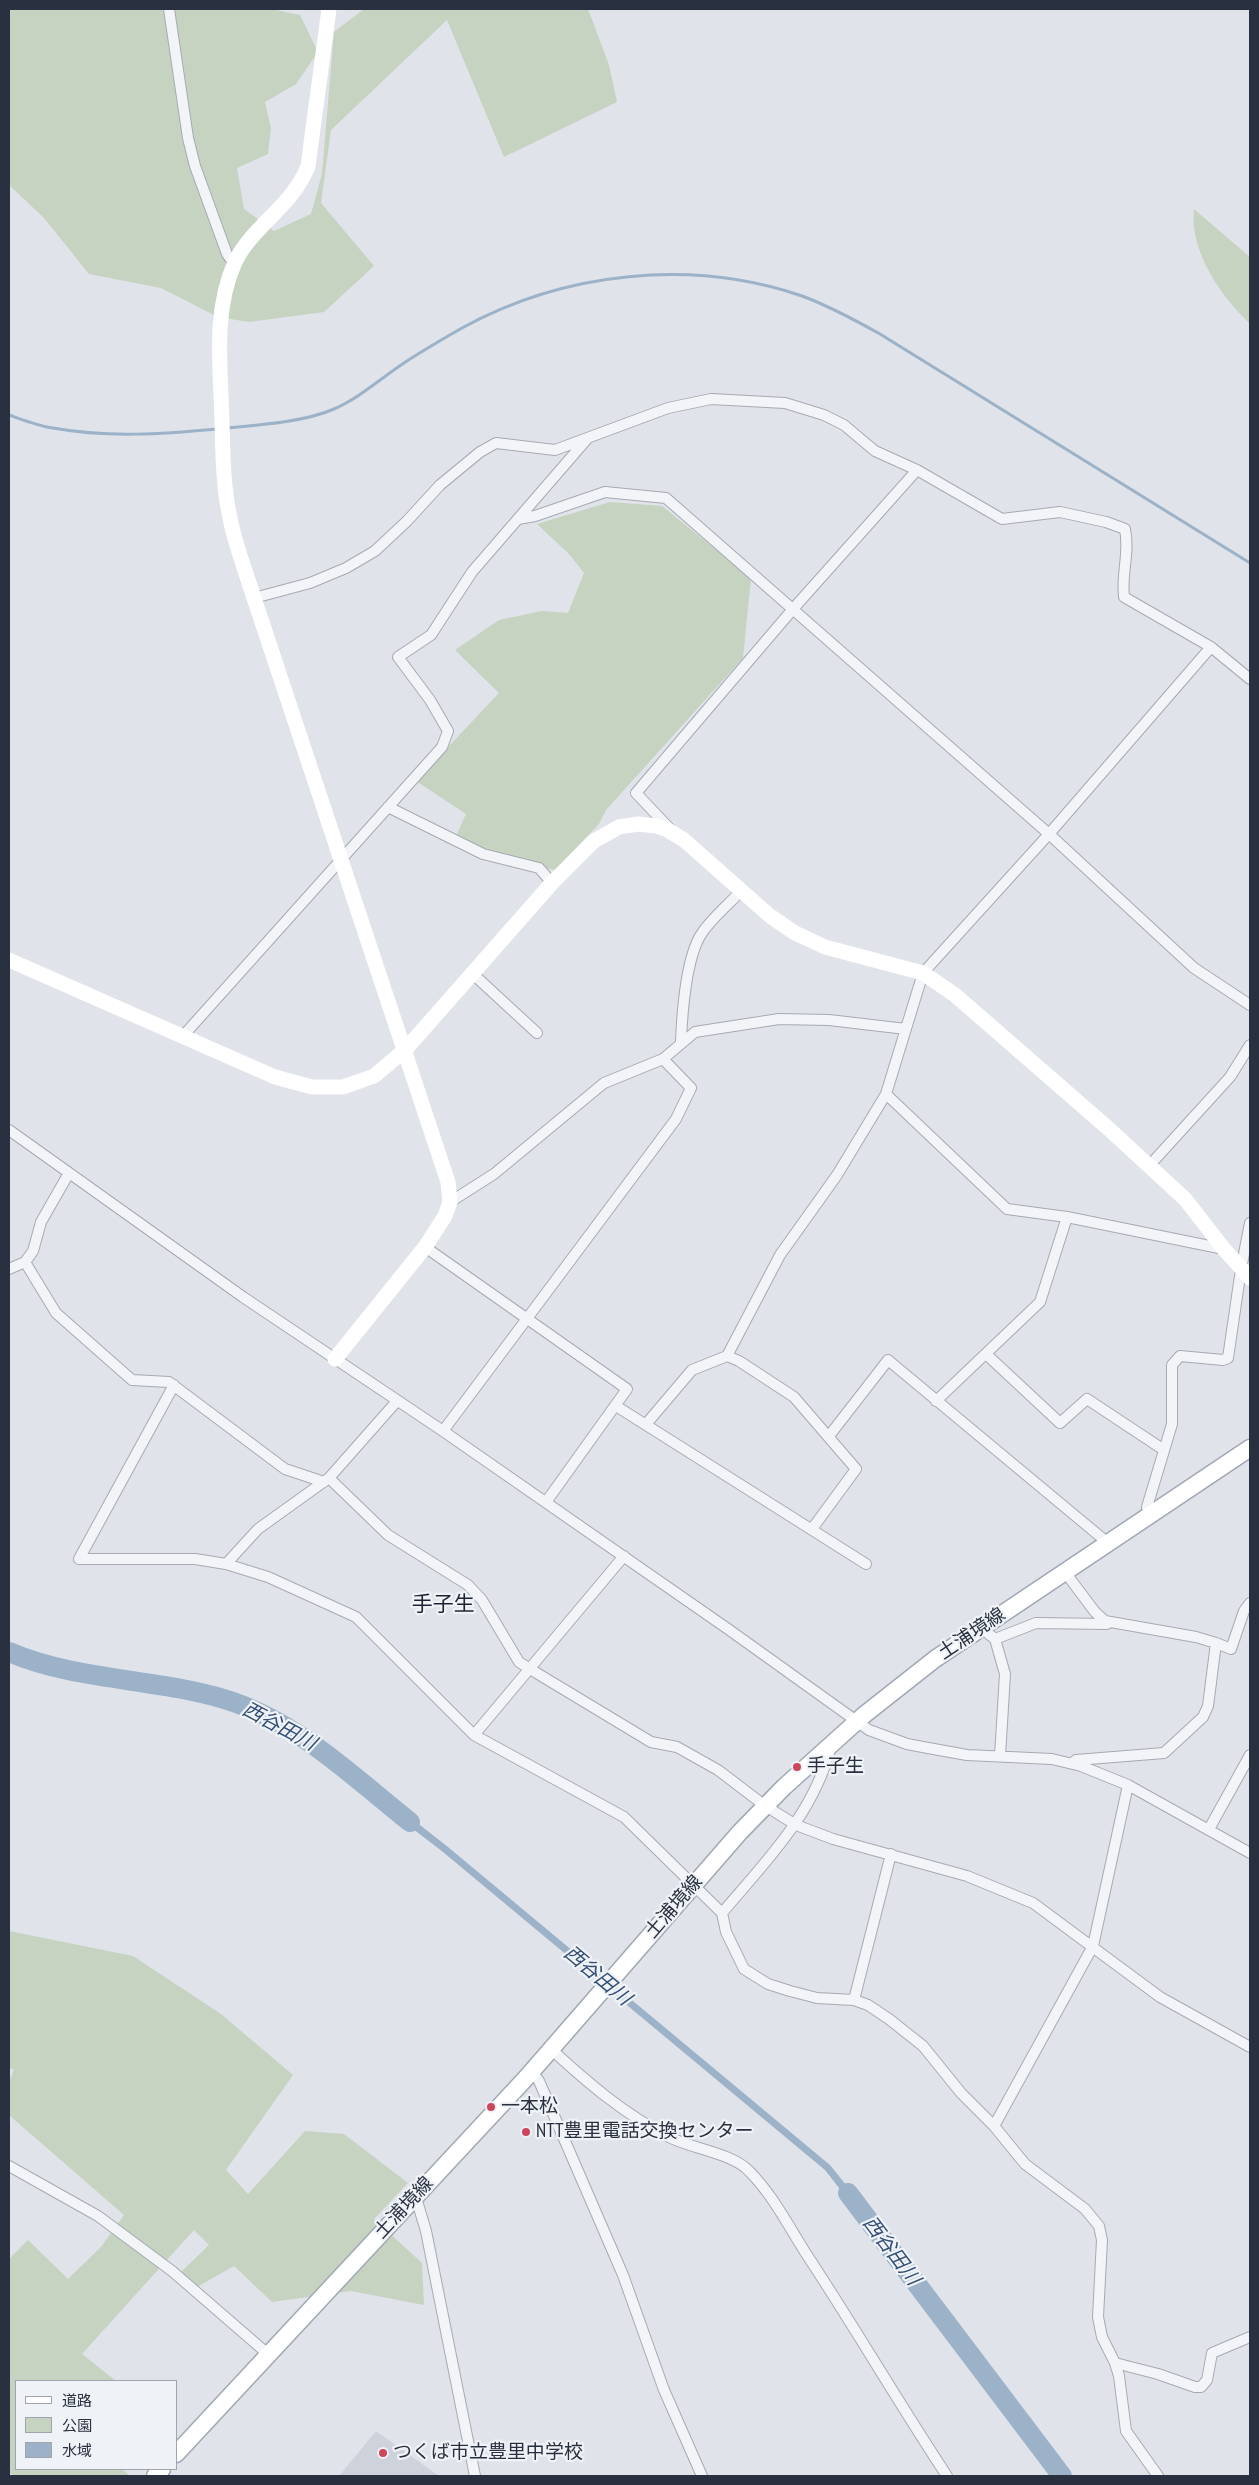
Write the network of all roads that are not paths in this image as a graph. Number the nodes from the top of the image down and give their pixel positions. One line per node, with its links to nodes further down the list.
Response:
1 (169, 9): 3 (street)
2 (329, 9): 3 (street)
3 (234, 264): 7 (street)
4 (588, 438): 5 (street); 6 (street); 7 (street)
5 (917, 470): 8 (street); 9 (street)
6 (518, 519): 8 (street); 11 (street)
7 (254, 598): 14 (street)
8 (793, 609): 12 (street); 13 (street)
9 (1212, 647): 10 (street); 13 (street)
10 (1250, 679)
11 (388, 807): 14 (street); 15 (street)
12 (674, 833): 15 (street); 16 (street)
13 (1049, 834): 18 (street); 20 (street)
14 (342, 857): 23 (street); 26 (street)
15 (552, 883): 19 (street)
16 (741, 891): 18 (street); 24 (street)
17 (10, 965): 23 (street)
18 (923, 973): 21 (street); 30 (street)
19 (472, 974): 22 (street); 26 (street)
20 (1250, 1005)
21 (906, 1029): 24 (street); 28 (street)
22 (537, 1033)
23 (182, 1036): 26 (street)
24 (682, 1042): 27 (street)
25 (1250, 1045): 30 (street)
26 (405, 1050): 32 (street)
27 (663, 1059): 32 (street); 40 (street)
28 (886, 1094): 33 (street); 42 (street)
29 (9, 1130): 31 (street)
30 (1149, 1166): 36 (street)
31 (69, 1173): 37 (street); 43 (street)
32 (450, 1202): 35 (street)
33 (1067, 1217): 36 (street); 41 (street)
34 (1250, 1223): 39 (street)
35 (424, 1247): 40 (street); 43 (street)
36 (1224, 1249): 39 (street)
37 (25, 1262): 38 (street); 44 (street)
38 (9, 1269)
39 (1245, 1273): 52 (street)
40 (528, 1319): 47 (street); 49 (street)
41 (986, 1354): 46 (street); 52 (street)
42 (727, 1356): 48 (street); 50 (street)
43 (335, 1359): 45 (street)
44 (174, 1386): 53 (street); 59 (street)
45 (397, 1401): 49 (street); 53 (street)
46 (936, 1401): 50 (street); 57 (street)
47 (616, 1406): 48 (street); 54 (street)
48 (646, 1423): 56 (street)
49 (443, 1431): 54 (street)
50 (830, 1436): 56 (street)
51 (1250, 1448): 55 (main road, 土浦境線)
52 (1164, 1450): 55 (street)
53 (327, 1480): 59 (street); 67 (street)
54 (546, 1502): 58 (street)
55 (1151, 1514): 57 (main road, 土浦境線)
56 (812, 1529): 60 (street)
57 (1108, 1543): 61 (main road, 土浦境線)
58 (624, 1556): 67 (street); 68 (street)
59 (226, 1564): 69 (street)
60 (866, 1564)
61 (1065, 1572): 63 (street); 64 (main road, 土浦境線)
62 (1250, 1603): 66 (street)
63 (1111, 1624): 65 (street); 66 (street)
64 (980, 1628): 65 (street); 68 (main road, 土浦境線)
65 (995, 1639): 72 (street)
66 (1216, 1643): 73 (street)
67 (530, 1669): 69 (street); 75 (street)
68 (856, 1722): 70 (main road, 土浦境線); 72 (street)
69 (474, 1736): 80 (street)
70 (832, 1743): 75 (main road, 土浦境線); 76 (street)
71 (1250, 1754): 77 (street)
72 (1000, 1756): 73 (street)
73 (1071, 1764): 74 (street)
74 (1128, 1785): 77 (street); 82 (street)
75 (764, 1805): 76 (street); 80 (main road, 土浦境線)
76 (796, 1825): 79 (street); 81 (street)
77 (1209, 1829): 78 (street)
78 (1250, 1853)
79 (891, 1854): 82 (street); 83 (street)
80 (693, 1885): 81 (street); 85 (main road, 土浦境線)
81 (722, 1913): 83 (street)
82 (1093, 1946): 84 (street); 87 (street)
83 (854, 2000): 87 (street)
84 (1250, 2046)
85 (551, 2049): 86 (main road, 土浦境線); 96 (street)
86 (532, 2071): 89 (main road, 土浦境線); 95 (street)
87 (994, 2126): 92 (street)
88 (9, 2166): 91 (street)
89 (413, 2197): 91 (main road, 土浦境線); 94 (street)
90 (1250, 2336): 92 (street)
91 (269, 2355): 93 (main road, 土浦境線)
92 (1115, 2363): 97 (street)
93 (178, 2452)
94 (475, 2476)
95 (702, 2476)
96 (947, 2476)
97 (1158, 2476)

